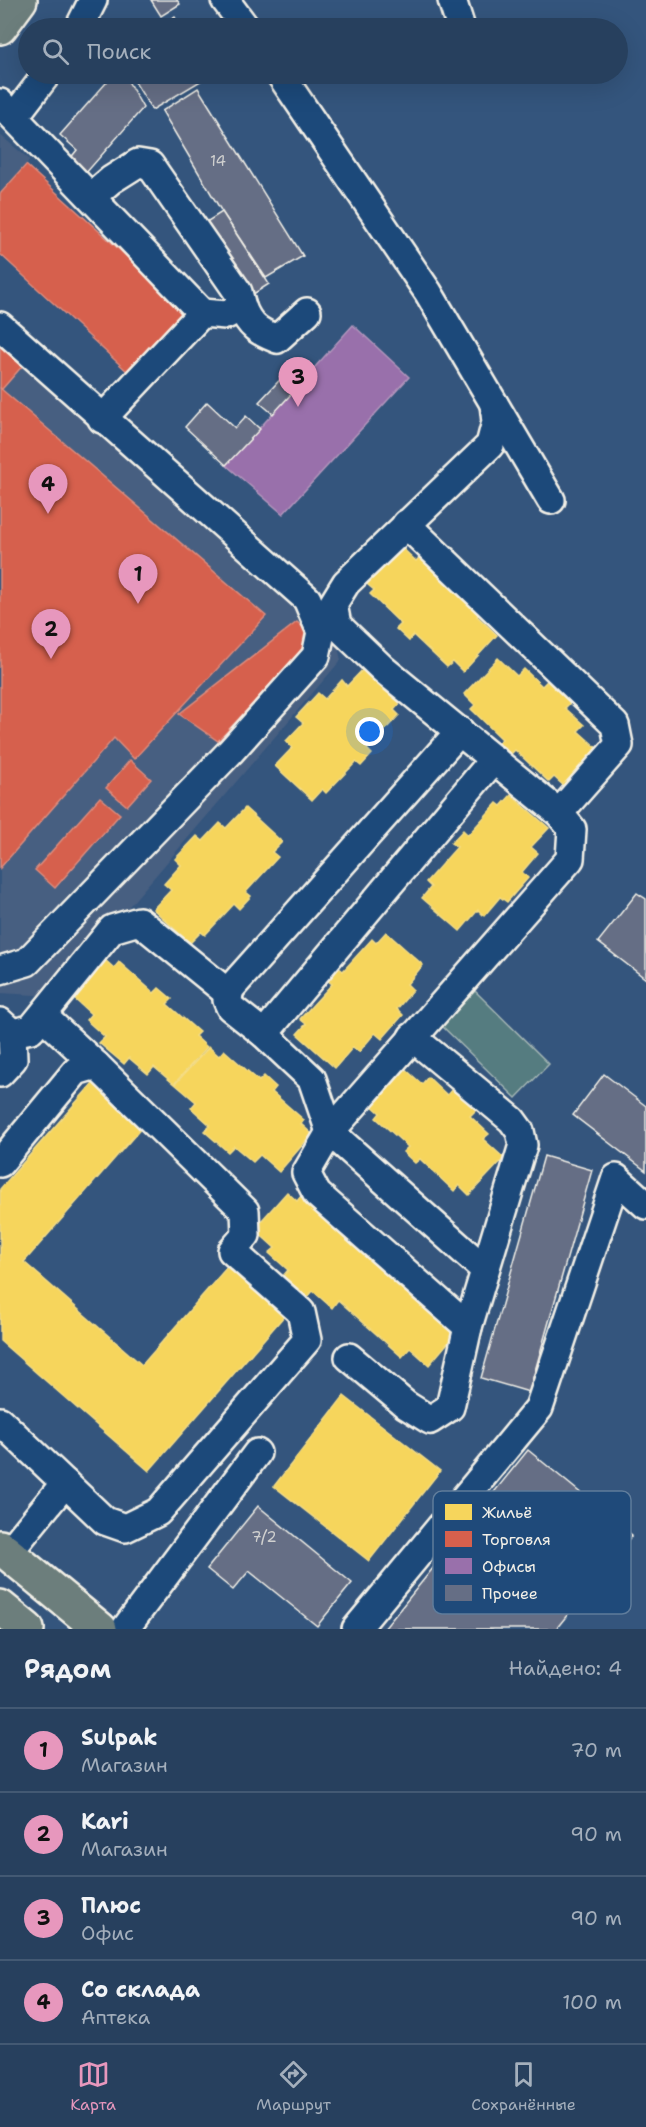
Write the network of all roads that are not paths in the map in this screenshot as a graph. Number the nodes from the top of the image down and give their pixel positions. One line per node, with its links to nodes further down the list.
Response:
1 (20, 0): 8 (main road)
2 (93, 0): 5 (lane)
3 (225, 0): 6 (lane)
4 (452, 0): 7 (lane)
5 (84, 18)
6 (238, 18)
7 (458, 18)
8 (0, 27)
9 (36, 84): 11 (lane)
10 (287, 84): 17 (lane)
11 (7, 110): 12 (lane)
12 (91, 198): 13 (lane); 15 (lane)
13 (242, 307): 14 (lane); 15 (lane)
14 (307, 312)
15 (202, 313): 18 (lane)
16 (0, 326): 18 (lane)
17 (494, 404): 19 (lane); 20 (lane)
18 (102, 419): 24 (lane)
19 (551, 500)
20 (406, 524): 21 (lane); 23 (lane)
21 (460, 731): 22 (lane); 25 (lane)
22 (495, 759): 23 (lane); 28 (lane)
23 (559, 813): 29 (lane)
24 (0, 970)
25 (229, 994): 26 (lane); 28 (lane)
26 (43, 1016): 27 (lane); 30 (lane)
27 (6, 1028): 31 (lane)
28 (264, 1034): 32 (lane)
29 (412, 1037): 32 (lane); 35 (lane)
30 (96, 1065): 33 (lane); 40 (lane)
31 (0, 1073)
32 (330, 1132): 35 (lane); 36 (lane)
33 (0, 1163)
34 (646, 1205): 41 (lane)
35 (484, 1269): 36 (lane)
36 (468, 1327): 37 (lane)
37 (349, 1357)
38 (0, 1421): 40 (lane)
39 (256, 1453): 47 (lane)
40 (65, 1483): 43 (lane)
41 (470, 1491)
42 (433, 1536): 48 (lane)
43 (4, 1550): 46 (main road)
44 (0, 1607): 45 (main road)
45 (27, 1629)
46 (100, 1629)
47 (125, 1629)
48 (356, 1629)

